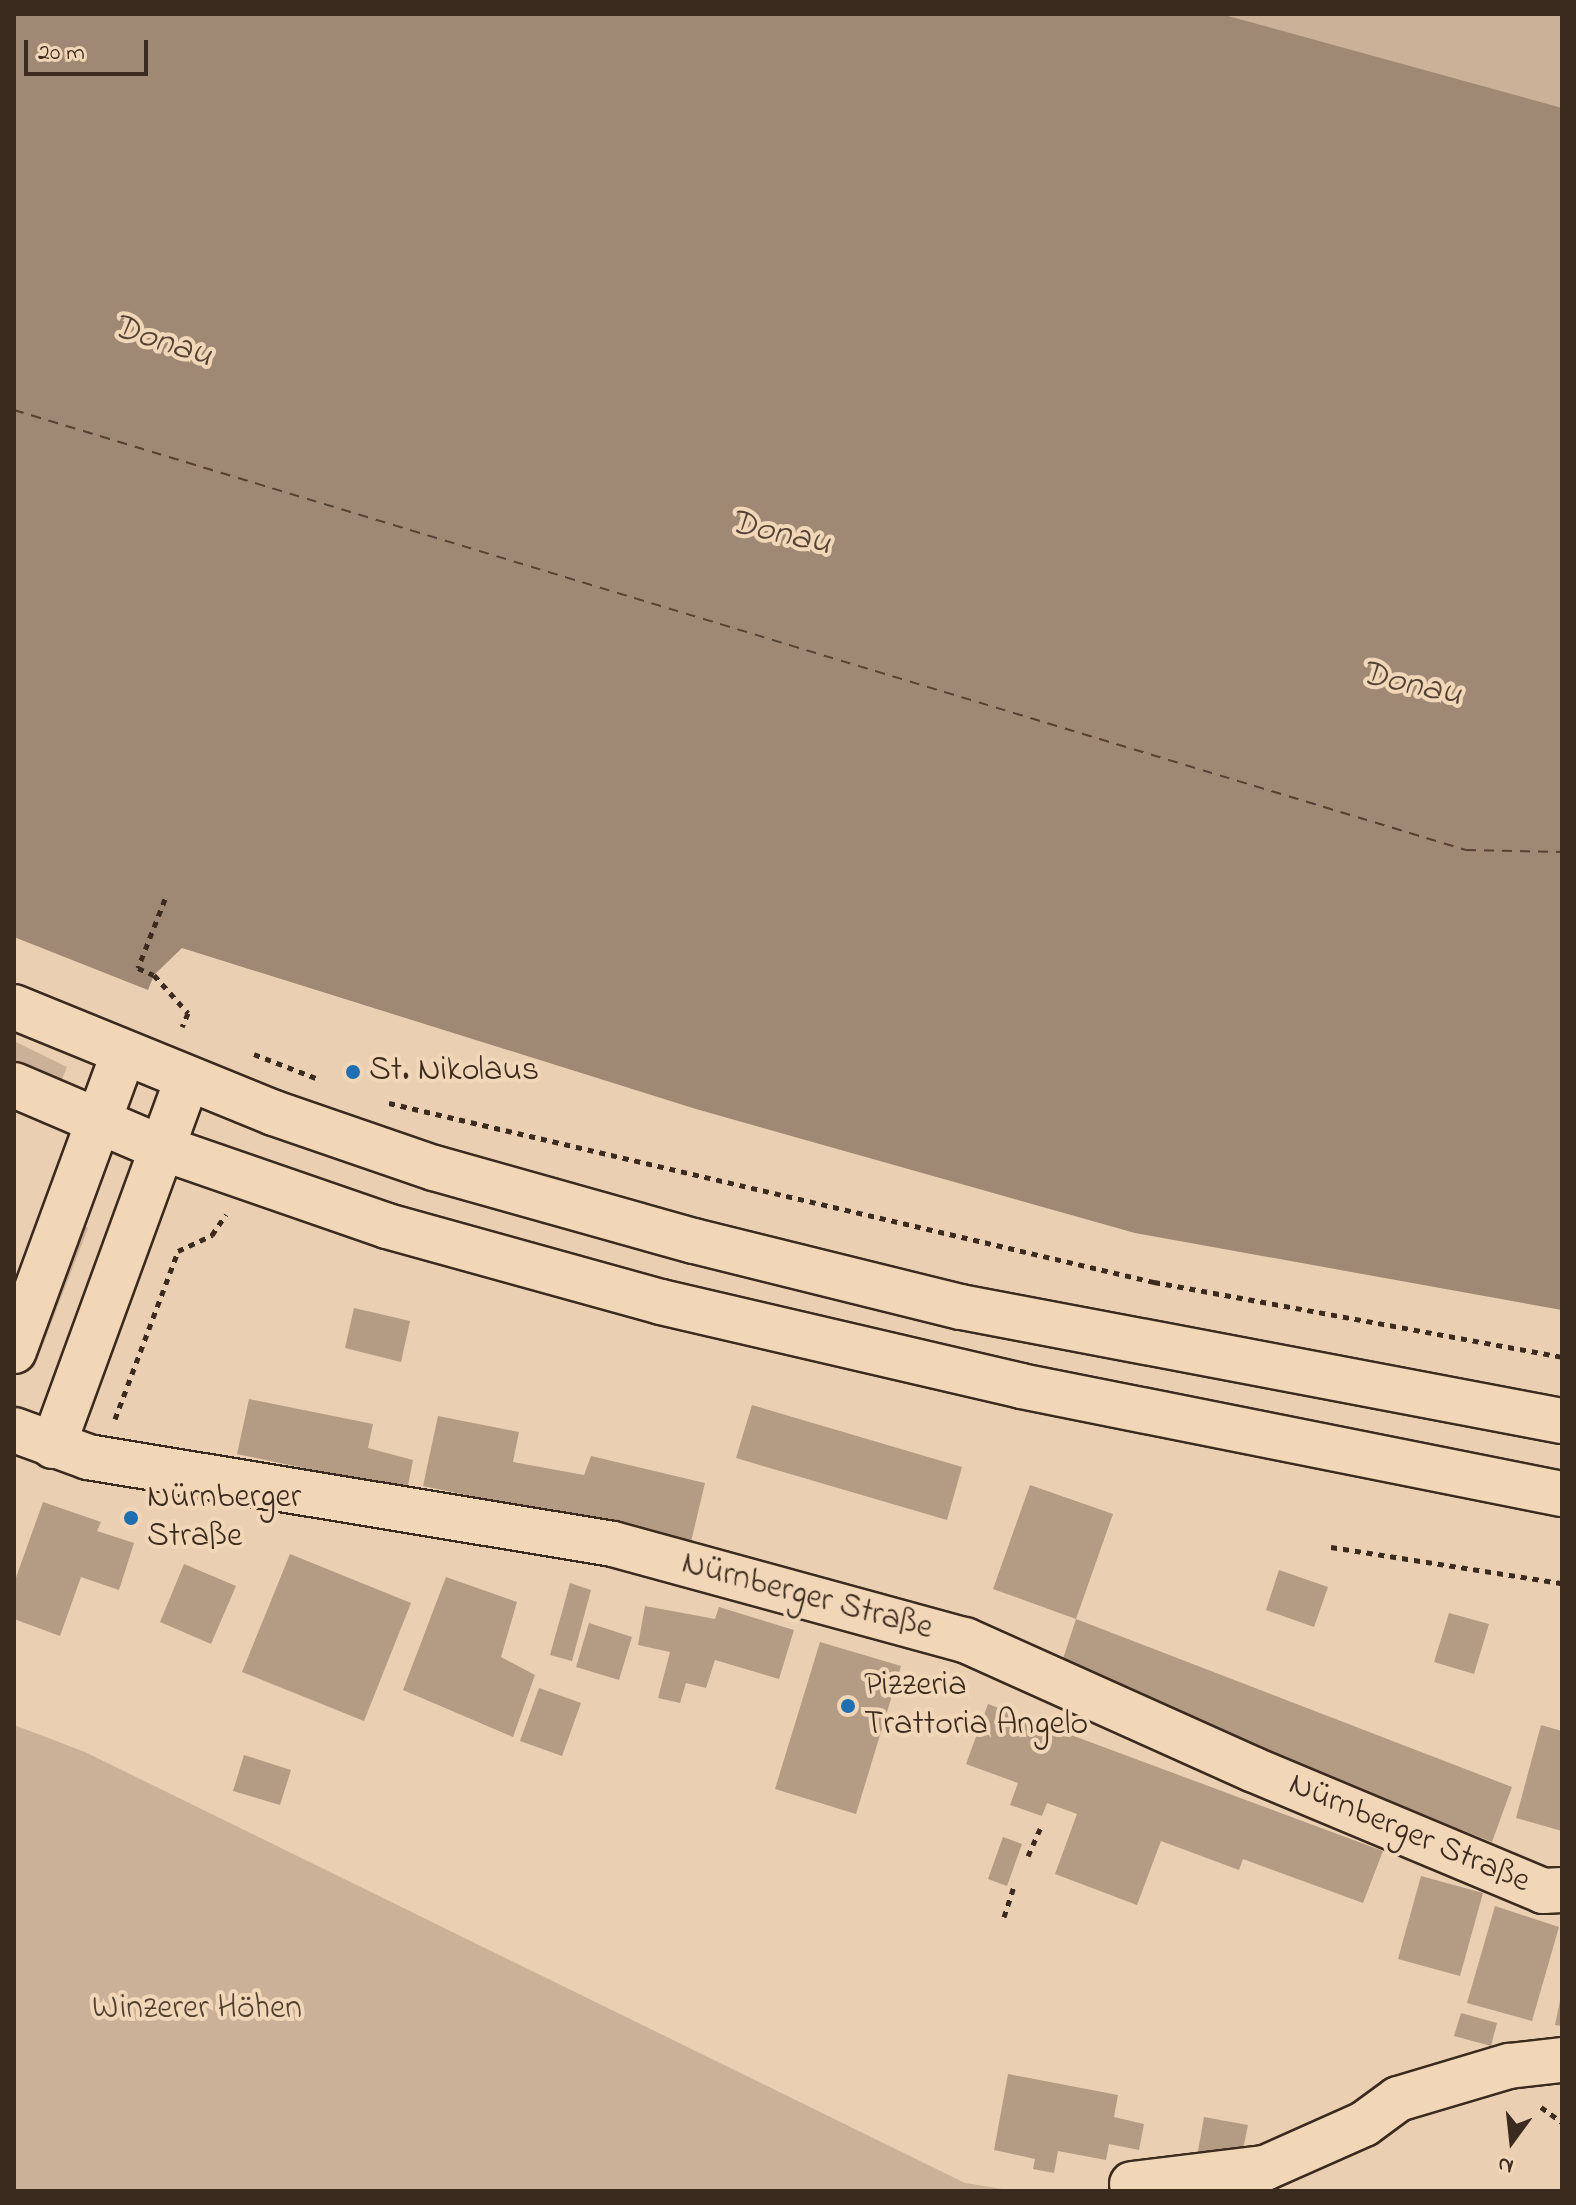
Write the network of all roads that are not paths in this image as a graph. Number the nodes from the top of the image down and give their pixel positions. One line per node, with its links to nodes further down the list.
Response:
1 (14, 1007): 2 (main road)
2 (123, 1054): 3 (main road); 5 (main road)
3 (187, 1080): 6 (main road); 8 (main road)
4 (14, 1085): 5 (main road)
5 (99, 1123): 6 (main road); 7 (main road)
6 (162, 1148): 9 (main road); 10 (main road)
7 (14, 1351)
8 (1562, 1421)
9 (34, 1438): 11 (main road, Nürnberger Straße)
10 (1562, 1494)
11 (1562, 1890)
12 (1562, 2060): 13 (main road)
13 (1132, 2184)

